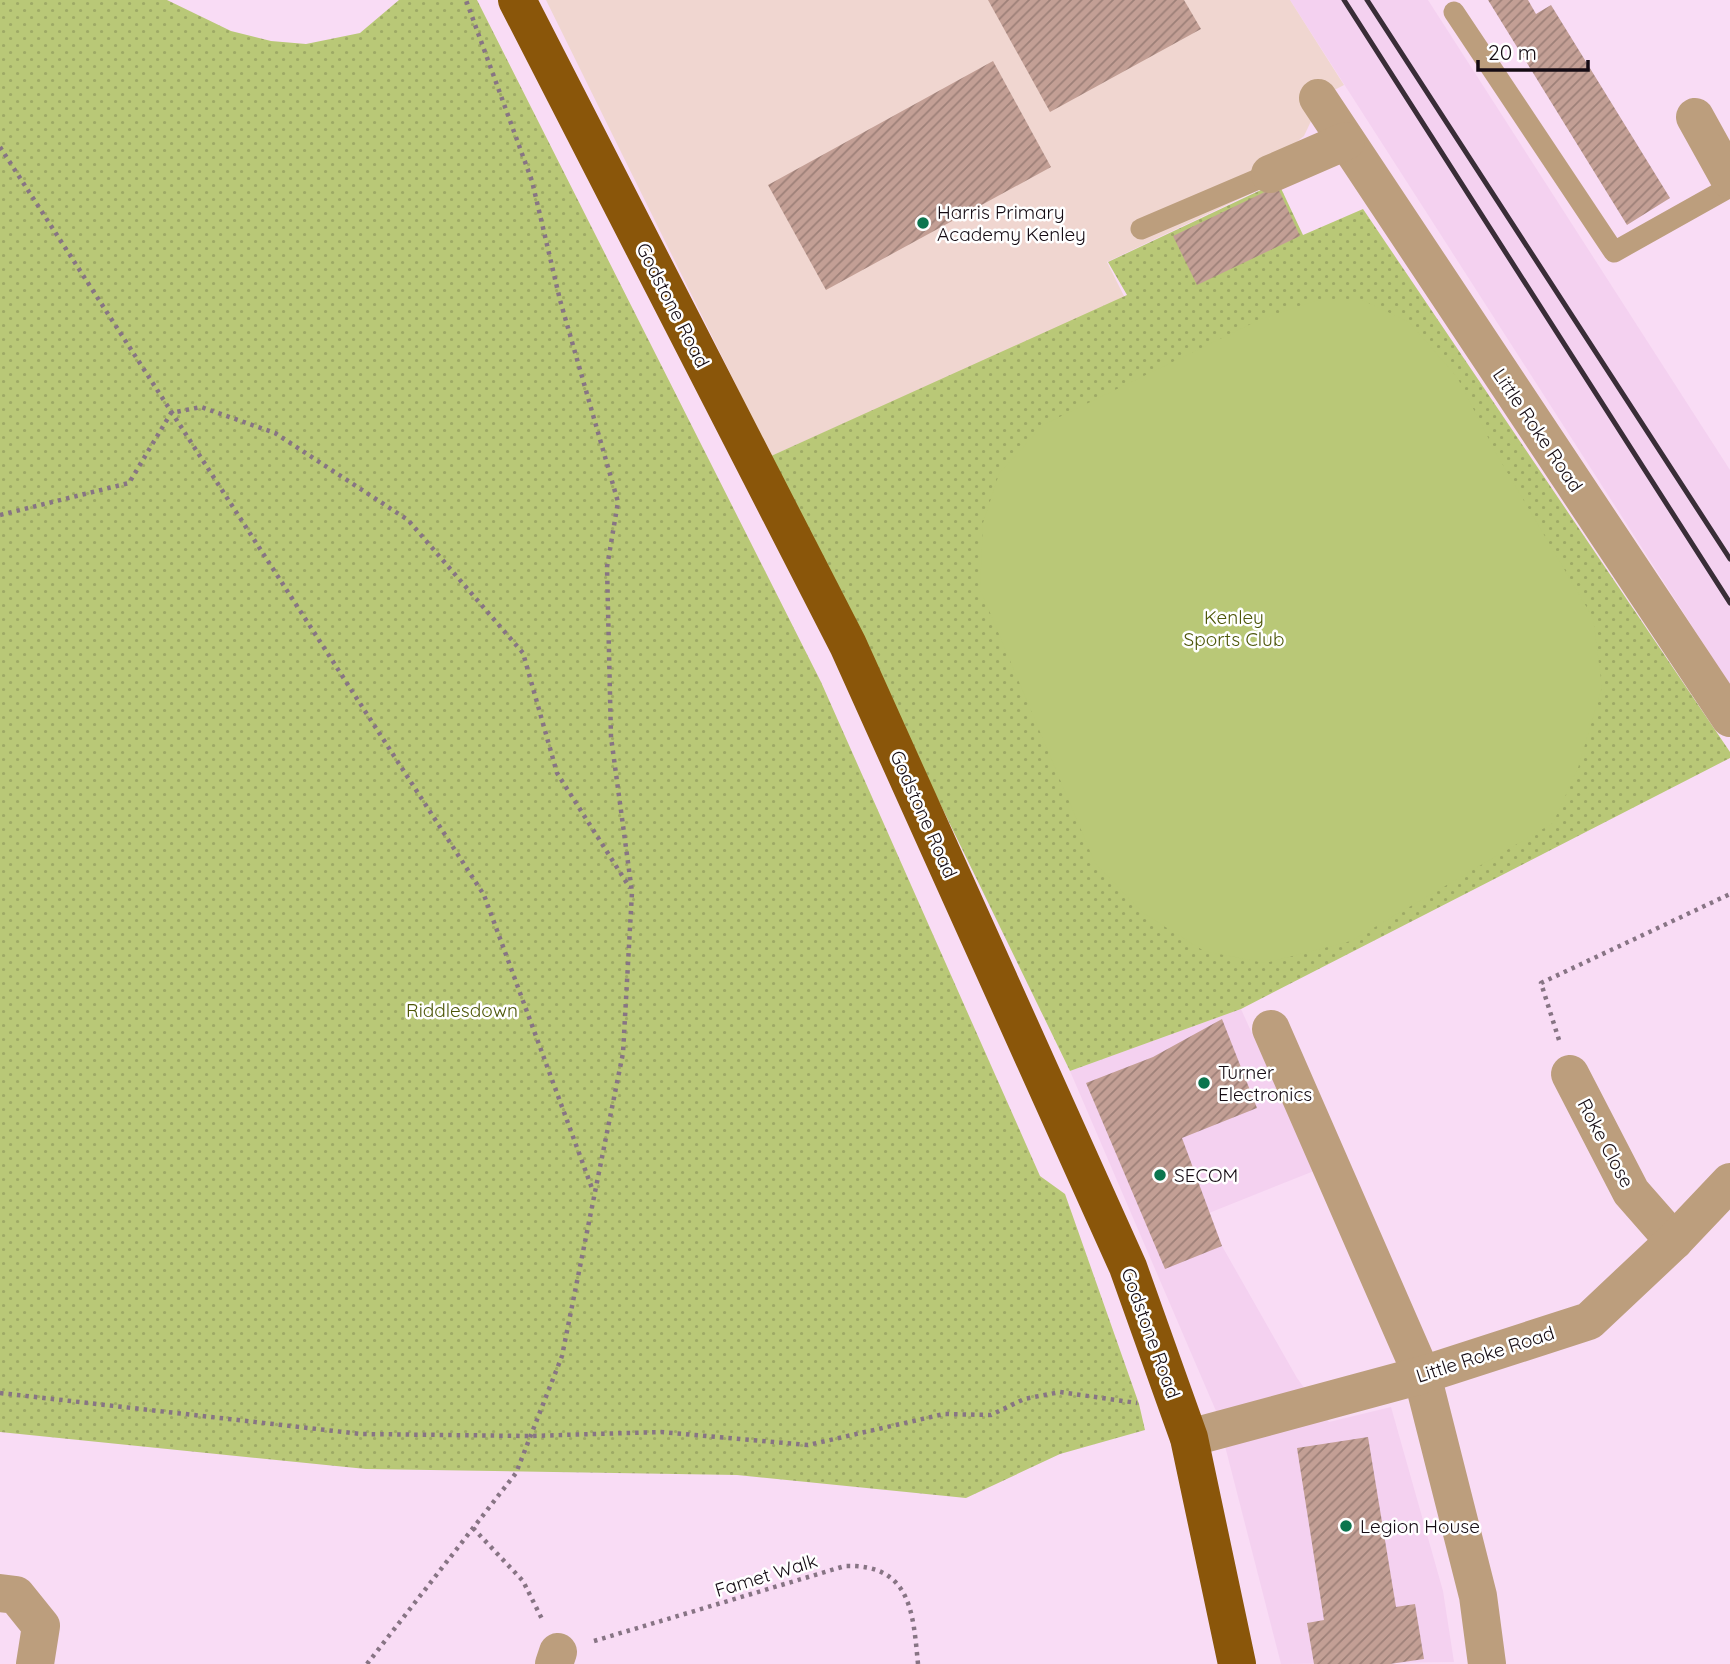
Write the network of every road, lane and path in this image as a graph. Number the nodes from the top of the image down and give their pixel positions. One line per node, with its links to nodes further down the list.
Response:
1 (467, 0): 15 (path)
2 (517, 0): 24 (highway, Godstone Road)
3 (1454, 12): 10 (lane)
4 (1318, 98): 6 (street, Little Roke Road)
5 (1695, 117): 8 (street)
6 (1346, 141): 9 (street); 14 (street, Little Roke Road)
7 (0, 147): 12 (path)
8 (1725, 157)
9 (1270, 174): 11 (lane)
10 (1730, 187)
11 (1141, 229)
12 (171, 413): 13 (path); 15 (path); 20 (path)
13 (0, 515)
14 (1730, 718)
15 (632, 892): 20 (path)
16 (1730, 894): 18 (path)
17 (1272, 1029): 22 (street)
18 (1570, 1074): 21 (street, Roke Close)
19 (1730, 1182): 21 (street, Little Roke Road)
20 (593, 1192): 25 (path)
21 (1674, 1241): 22 (street, Little Roke Road)
22 (1422, 1375): 24 (street, Little Roke Road); 33 (street)
23 (0, 1393): 25 (path)
24 (1185, 1427): 25 (path); 32 (highway, Godstone Road)
25 (530, 1436): 26 (path)
26 (473, 1528): 28 (path); 30 (path)
27 (0, 1593): 29 (street)
28 (556, 1658): 31 (path, Famet Walk)
29 (35, 1664)
30 (367, 1664)
31 (918, 1664)
32 (1237, 1664)
33 (1487, 1664)

